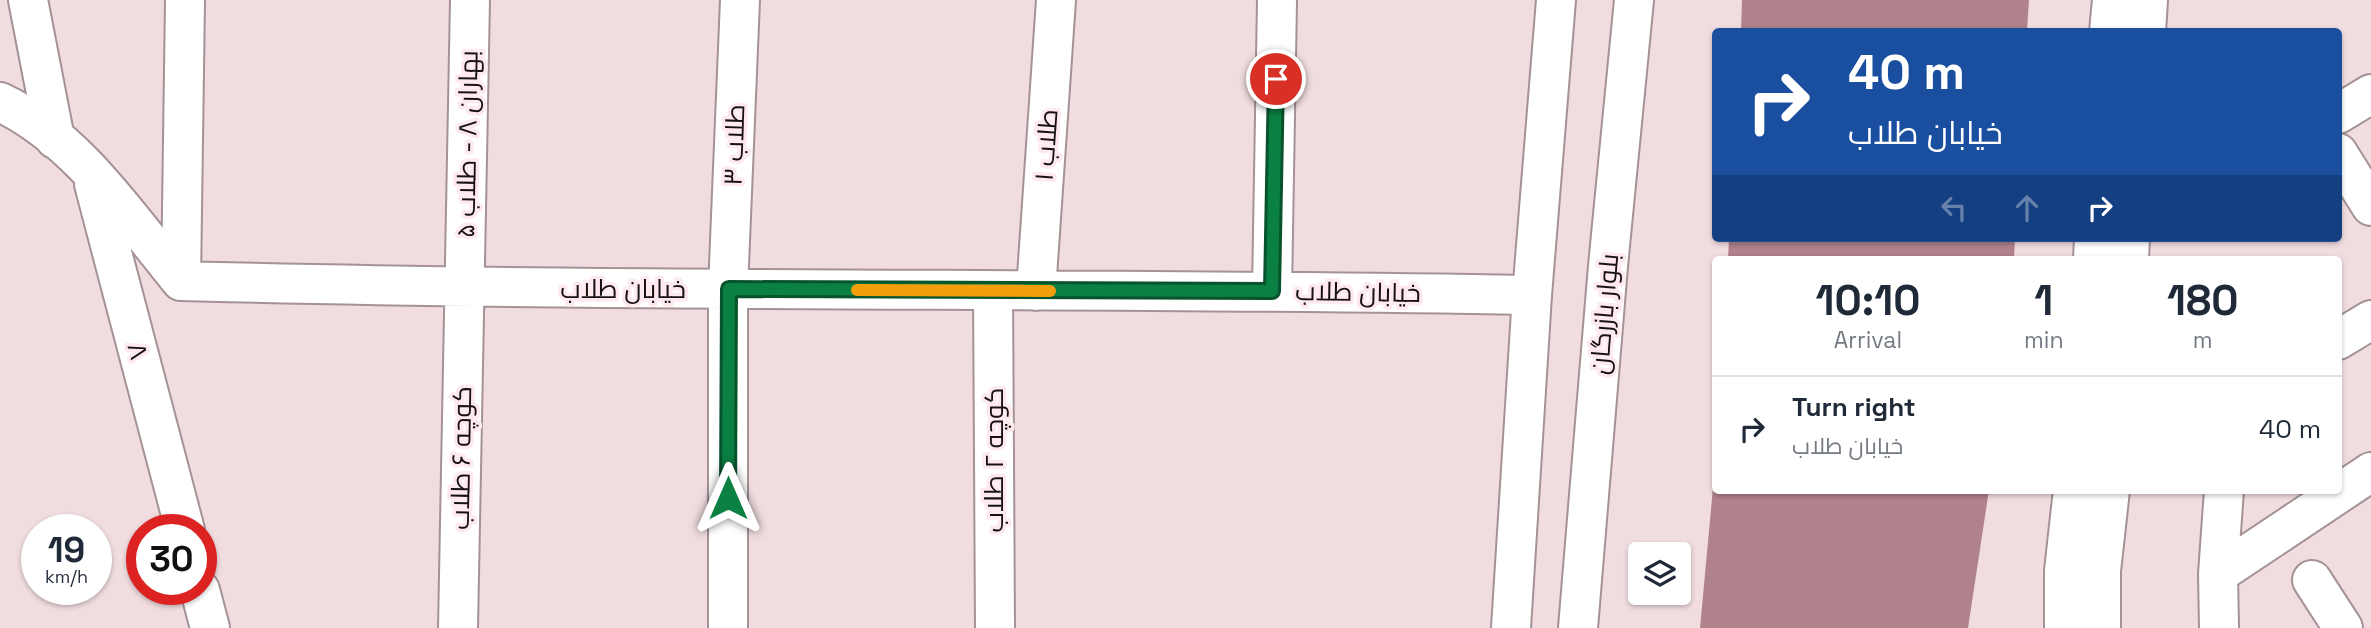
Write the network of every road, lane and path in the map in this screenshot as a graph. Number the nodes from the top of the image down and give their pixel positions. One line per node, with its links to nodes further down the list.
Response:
1 (28, 0): 16 (street)
2 (185, 0): 20 (street)
3 (470, 0): 21 (street, بهاران ۸ - طلاب ۵)
4 (740, 0): 22 (street, طلاب ۳)
5 (1056, 0): 24 (street, طلاب ۱)
6 (1277, 0): 25 (street)
7 (1556, 0): 26 (street)
8 (1634, 0): 44 (street, بلوار بازرگان)
9 (2112, 0): 11 (street)
10 (2148, 0): 12 (street)
11 (2109, 28)
12 (2146, 28)
13 (2371, 94): 15 (street)
14 (0, 102): 16 (street)
15 (2342, 112)
16 (55, 139): 18 (street)
17 (2342, 159): 19 (street)
18 (91, 172): 20 (street); 35 (street, ۸)
19 (2371, 206)
20 (181, 281): 21 (street, خیابان طلاب)
21 (464, 288): 22 (street, خیابان طلاب); 40 (street, کوچه ۶ طلاب)
22 (729, 289): 23 (street, خیابان طلاب); 41 (street, طلاب ۳)
23 (993, 291): 24 (street, خیابان طلاب); 42 (street, کوچه ۲ طلاب)
24 (1036, 291): 25 (street, خیابان طلاب)
25 (1272, 291): 26 (street, خیابان طلاب)
26 (1532, 295): 43 (street)
27 (2371, 320): 28 (street)
28 (2342, 338)
29 (2371, 472): 30 (street)
30 (2342, 491)
31 (2073, 494): 45 (street)
32 (2110, 494): 46 (street)
33 (2224, 494): 36 (street)
34 (2338, 494): 36 (street)
35 (181, 514)
36 (2218, 574): 47 (street)
37 (2312, 580): 48 (street)
38 (204, 605): 39 (street)
39 (210, 628)
40 (458, 628)
41 (728, 628)
42 (995, 628)
43 (1511, 628)
44 (1578, 628)
45 (2064, 628)
46 (2101, 628)
47 (2219, 628)
48 (2343, 628)

